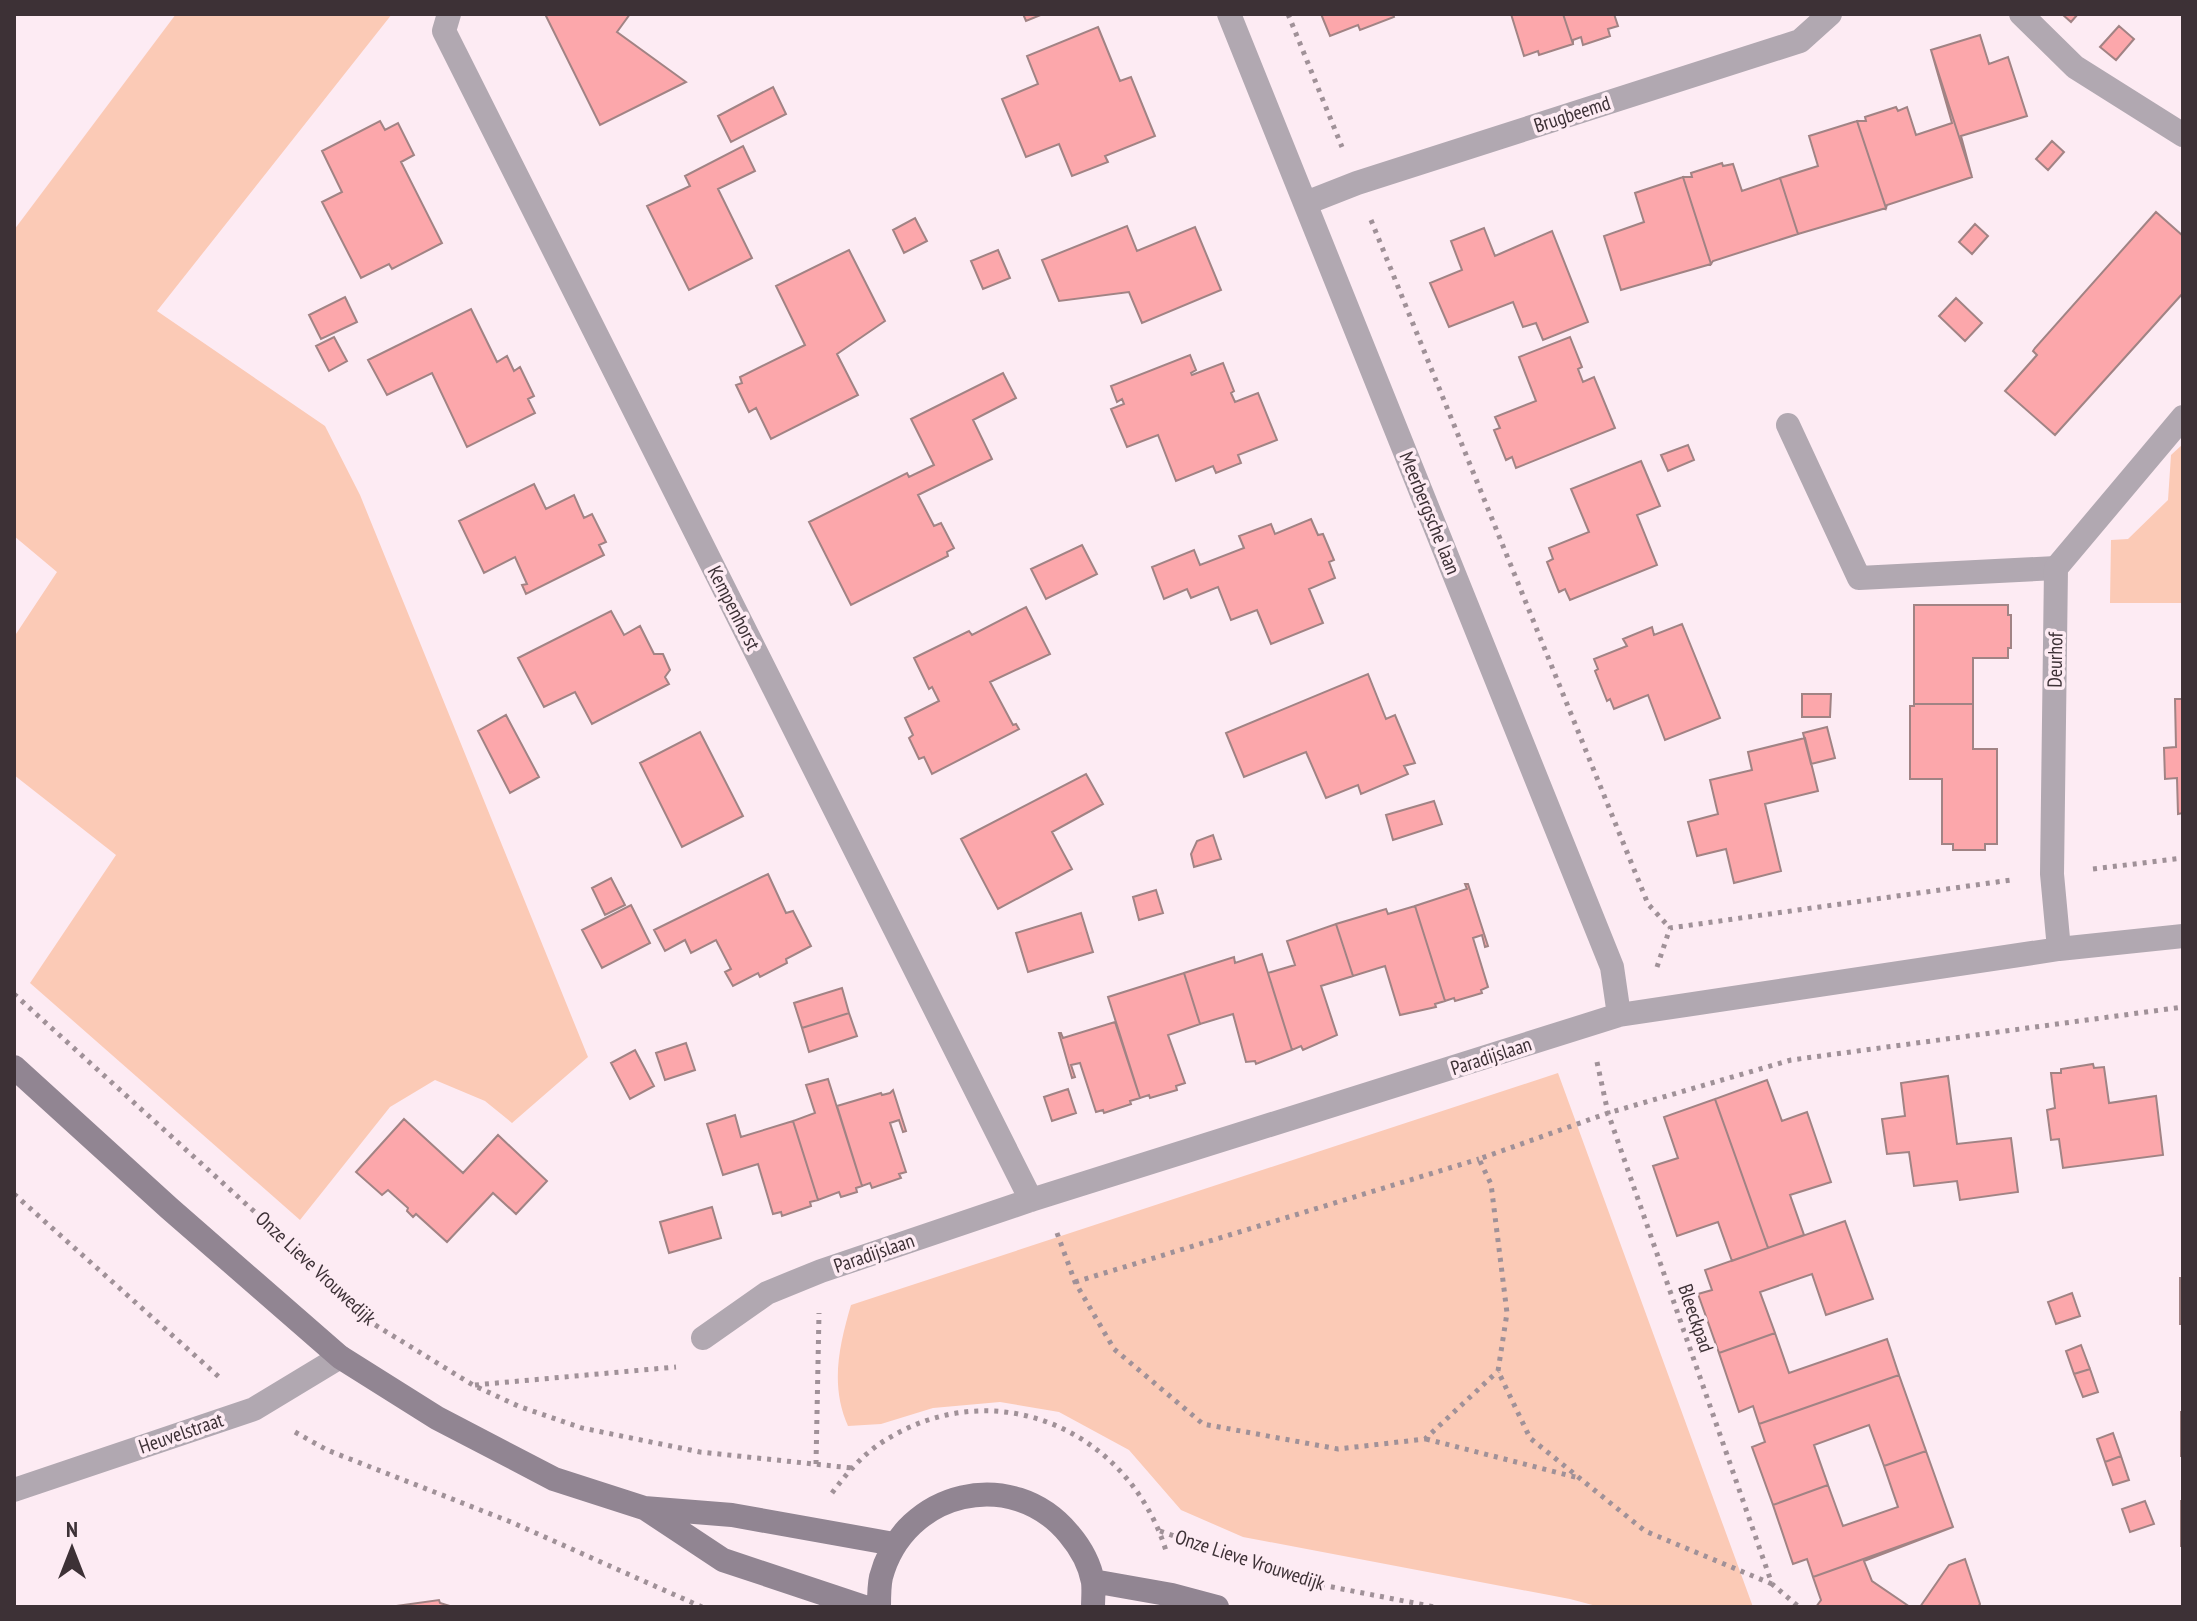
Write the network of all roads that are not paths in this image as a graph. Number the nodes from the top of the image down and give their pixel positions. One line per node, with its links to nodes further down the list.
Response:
1 (449, 14): 14 (street, Kempenhorst)
2 (1229, 14): 6 (street, Meerbergsche laan)
3 (1830, 14): 6 (street, Brugbeemd)
4 (2021, 14): 5 (street)
5 (2183, 135)
6 (1306, 203): 12 (street, Meerbergsche laan)
7 (2183, 417): 9 (street)
8 (1788, 425): 9 (street)
9 (2056, 568): 11 (street, Deurhof)
10 (2183, 936): 11 (street, Paradijslaan)
11 (2059, 949): 12 (street, Paradijslaan)
12 (1619, 1015): 14 (street, Paradijslaan)
13 (14, 1067): 16 (main road)
14 (1038, 1198): 15 (street, Paradijslaan)
15 (703, 1338)
16 (340, 1357): 17 (street, Heuvelstraat); 18 (main road)
17 (14, 1490)
18 (644, 1508): 19 (main road); 21 (main road)
19 (894, 1544): 20 (main road); 22 (main road)
20 (1093, 1581): 23 (main road); 24 (main road)
21 (864, 1607)
22 (879, 1607)
23 (1093, 1607)
24 (1217, 1607)

